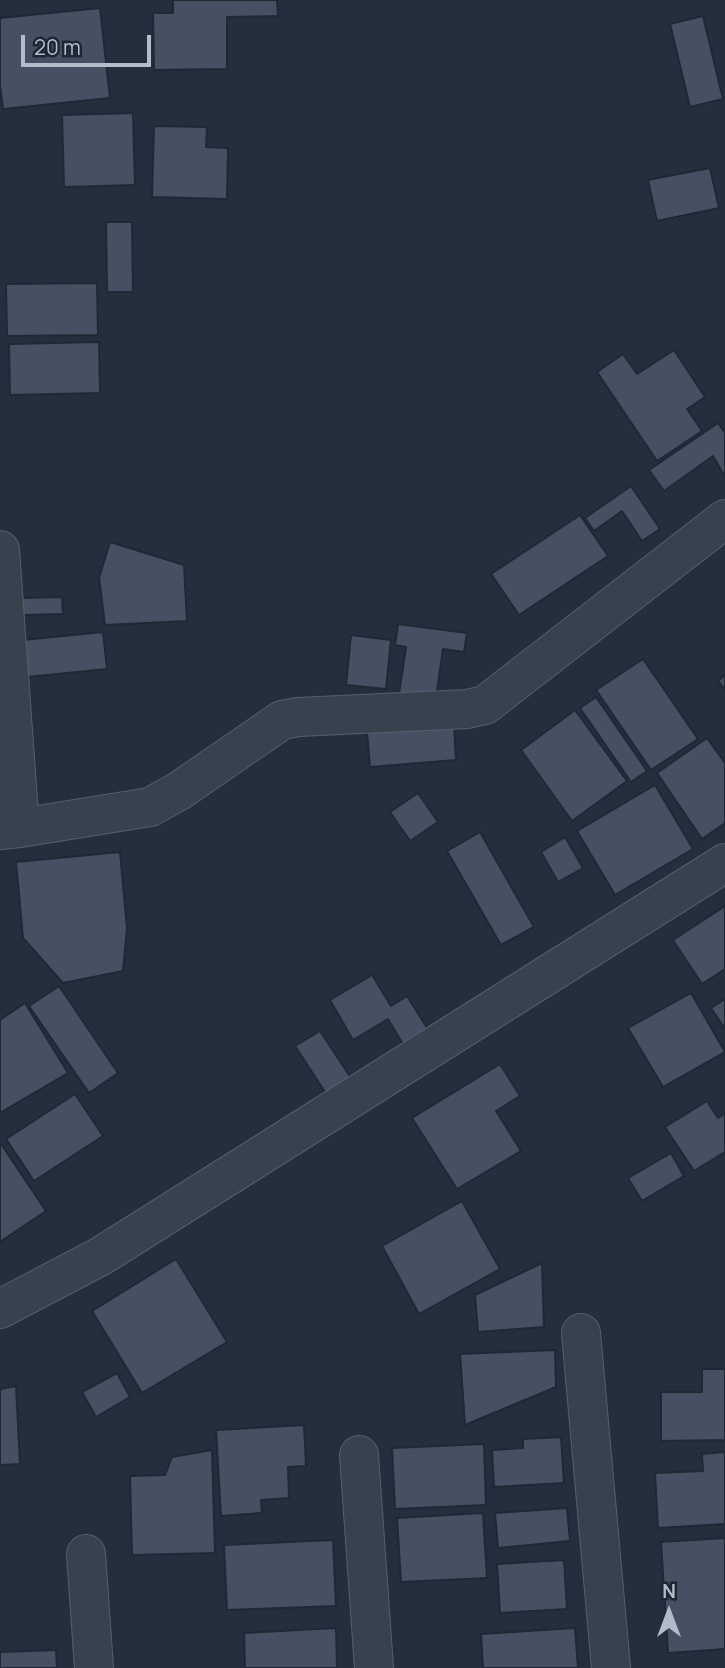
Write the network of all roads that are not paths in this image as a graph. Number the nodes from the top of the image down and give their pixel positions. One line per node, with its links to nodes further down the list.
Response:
1 (725, 519): 3 (street)
2 (0, 550): 3 (street)
3 (10, 829)
4 (725, 863): 5 (street)
5 (0, 1309)
6 (581, 1333): 11 (street)
7 (359, 1455): 10 (street)
8 (86, 1554): 9 (street)
9 (94, 1668)
10 (374, 1668)
11 (611, 1668)

